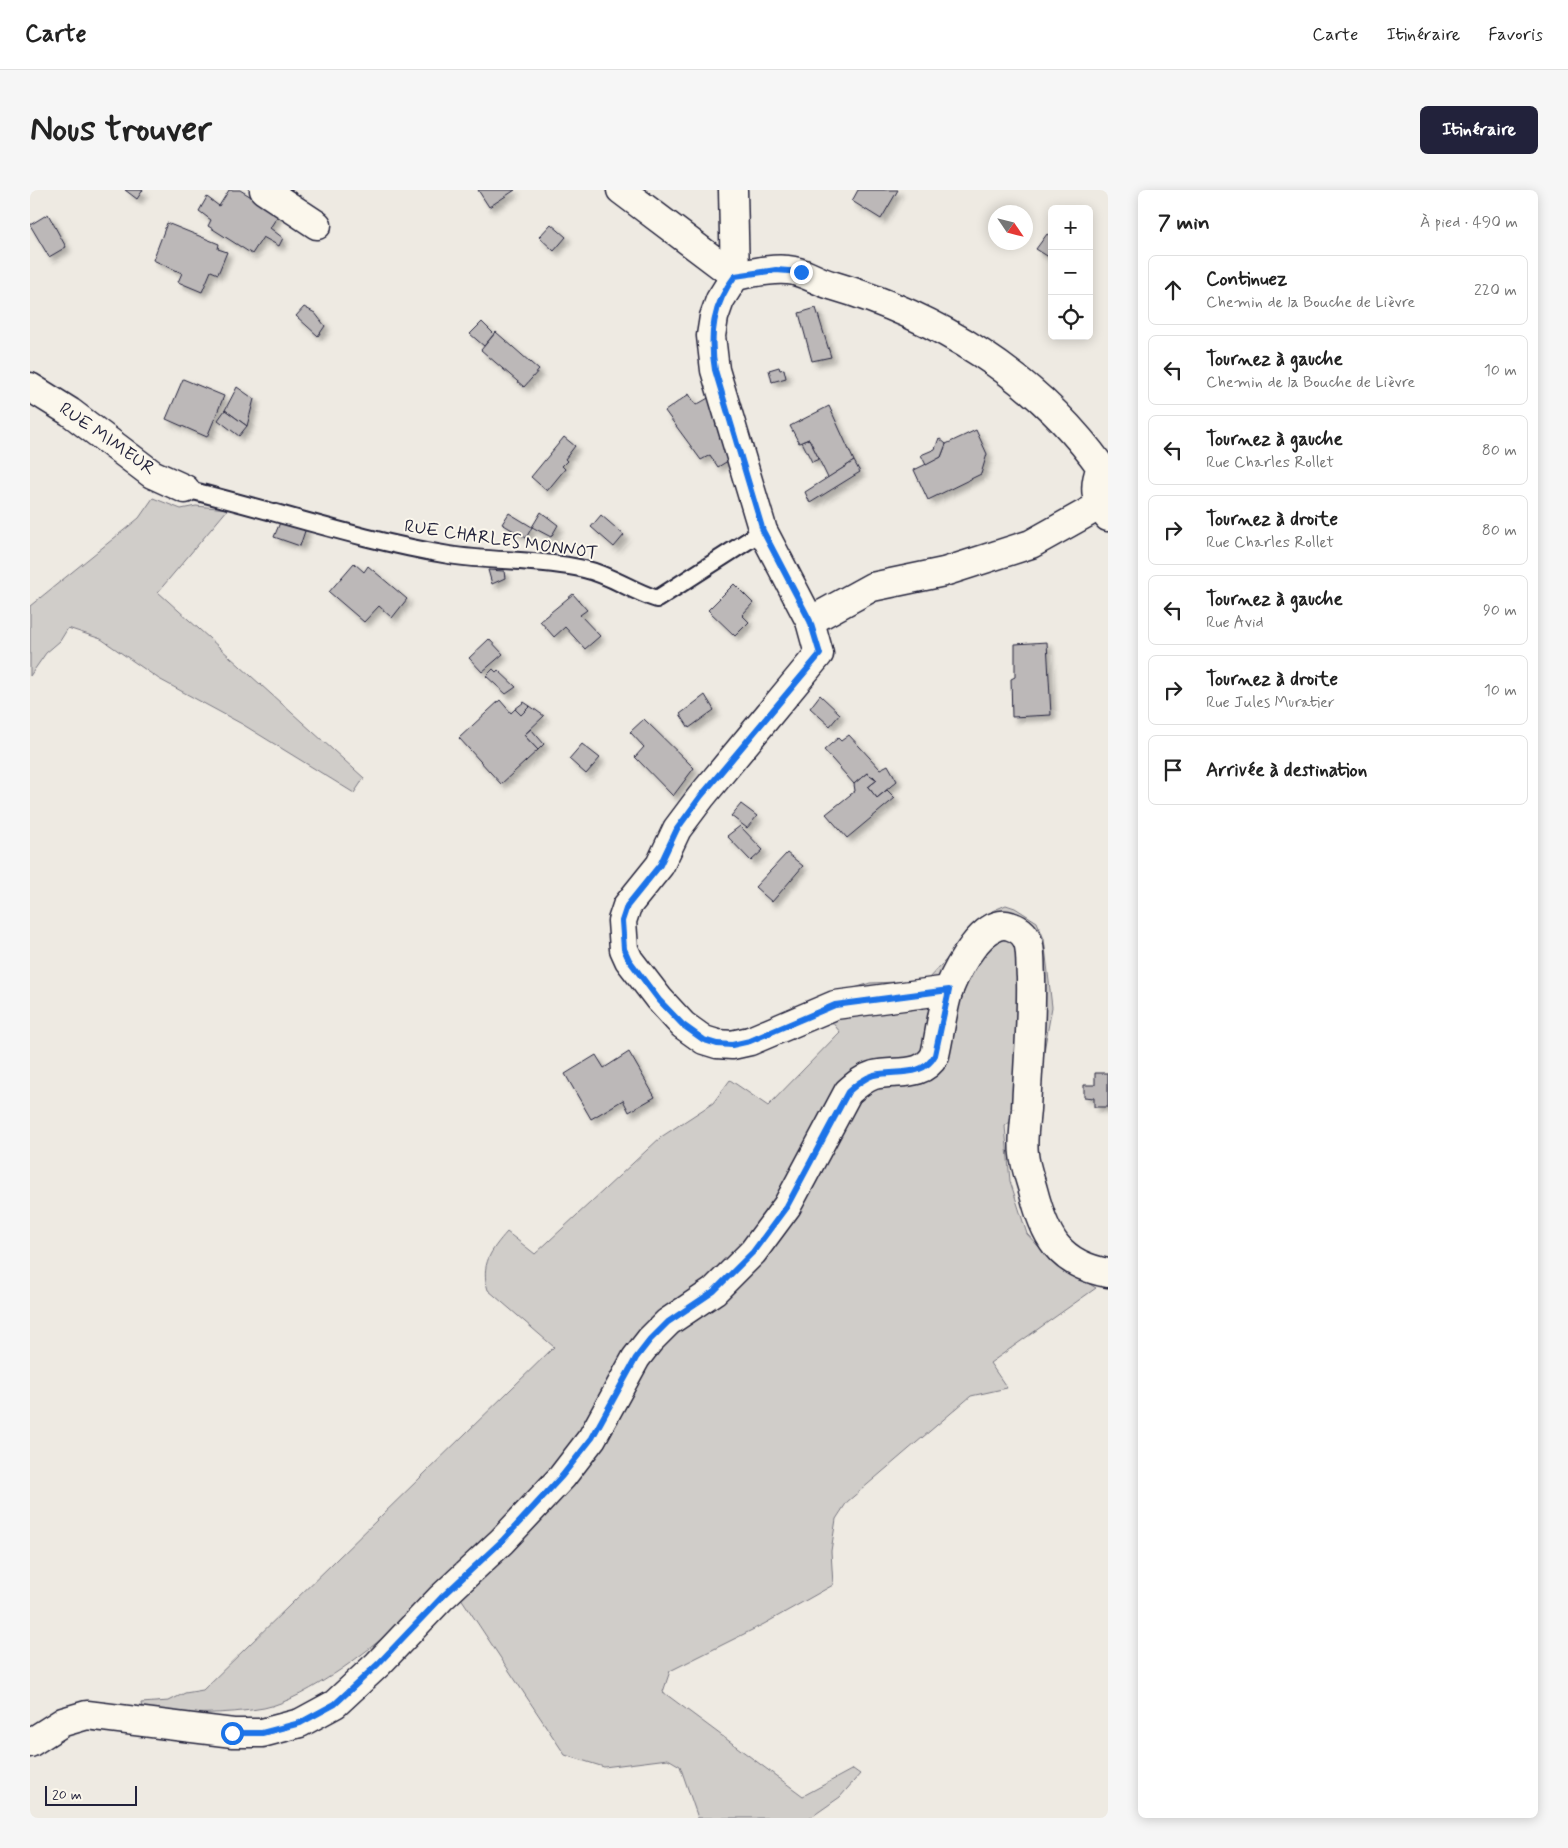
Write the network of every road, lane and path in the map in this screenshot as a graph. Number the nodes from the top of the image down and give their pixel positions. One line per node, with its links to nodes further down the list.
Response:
1 (264, 190): 4 (street)
2 (622, 190): 5 (street)
3 (733, 190): 5 (street)
4 (317, 225)
5 (735, 276): 7 (street); 10 (street)
6 (30, 387): 8 (street, RUE MIMEUR)
7 (1104, 463): 9 (street)
8 (185, 490): 10 (lane, RUE CHARLES MONNOT)
9 (1104, 512): 11 (street)
10 (763, 531): 11 (street)
11 (810, 621): 12 (street)
12 (949, 990): 13 (street); 14 (street)
13 (1108, 1273)
14 (30, 1743)

